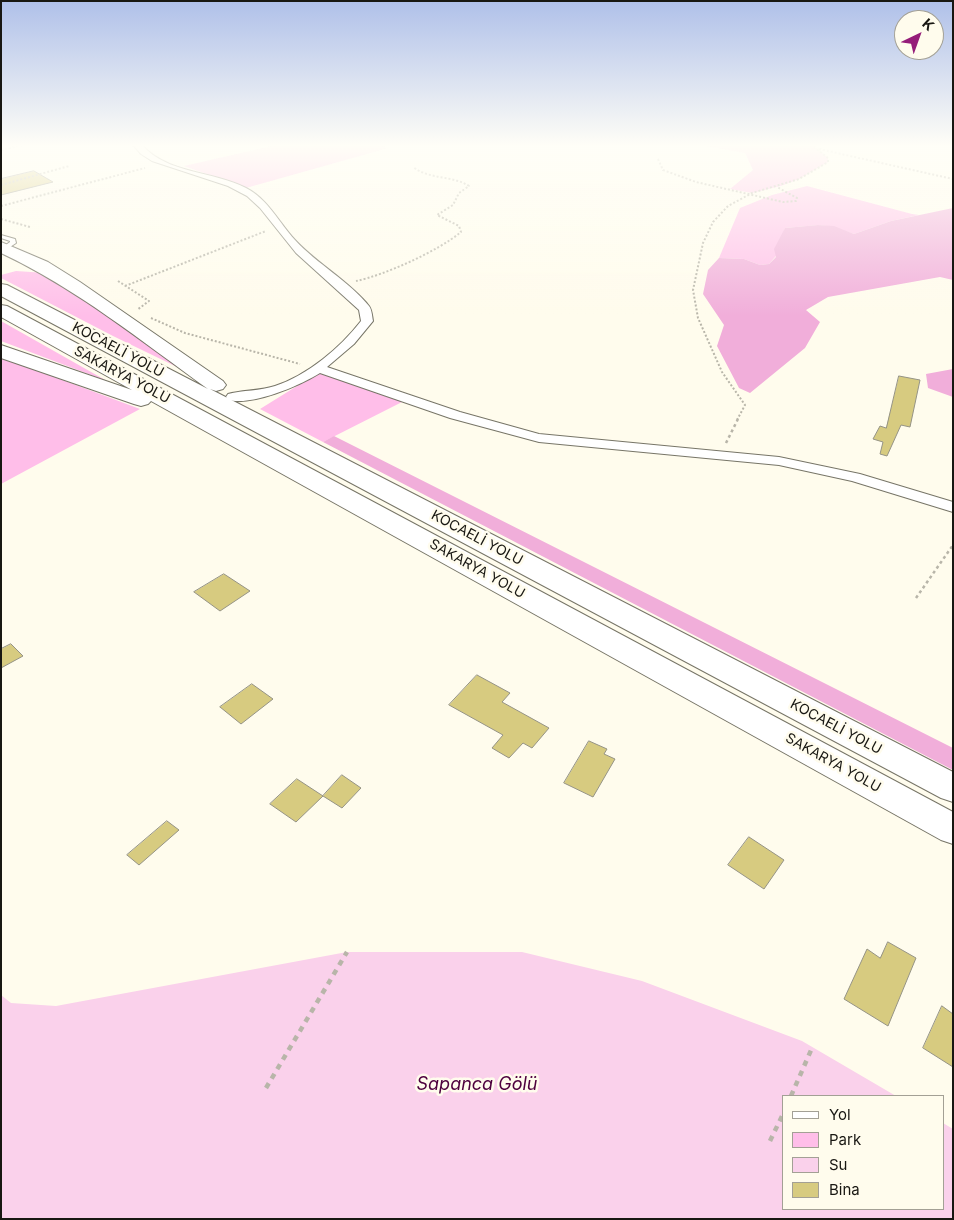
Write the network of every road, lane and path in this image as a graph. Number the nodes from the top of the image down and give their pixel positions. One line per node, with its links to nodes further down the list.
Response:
1 (16, 202): 5 (path)
2 (259, 202): 8 (street)
3 (455, 202): 13 (path)
4 (736, 202): 21 (path)
5 (1, 206)
6 (1, 219): 7 (path)
7 (30, 227)
8 (281, 229): 14 (path); 17 (street)
9 (2, 244): 10 (highway)
10 (31, 260): 11 (highway); 18 (highway)
11 (5, 279): 20 (highway, KOCAELİ YOLU)
12 (118, 280): 14 (path)
13 (353, 281)
14 (125, 286): 17 (path)
15 (1, 310): 19 (highway, SAKARYA YOLU)
16 (1, 350): 19 (highway)
17 (318, 368): 18 (street); 21 (street)
18 (233, 397): 20 (highway)
19 (194, 414): 26 (highway, SAKARYA YOLU)
20 (294, 442): 25 (highway, KOCAELİ YOLU)
21 (721, 454): 22 (street)
22 (953, 506)
23 (953, 545): 24 (path)
24 (916, 598)
25 (953, 788)
26 (953, 829)
27 (347, 952): 29 (path)
28 (812, 1048): 30 (path)
29 (266, 1088)
30 (791, 1095)
31 (782, 1116): 32 (path)
32 (770, 1141)

